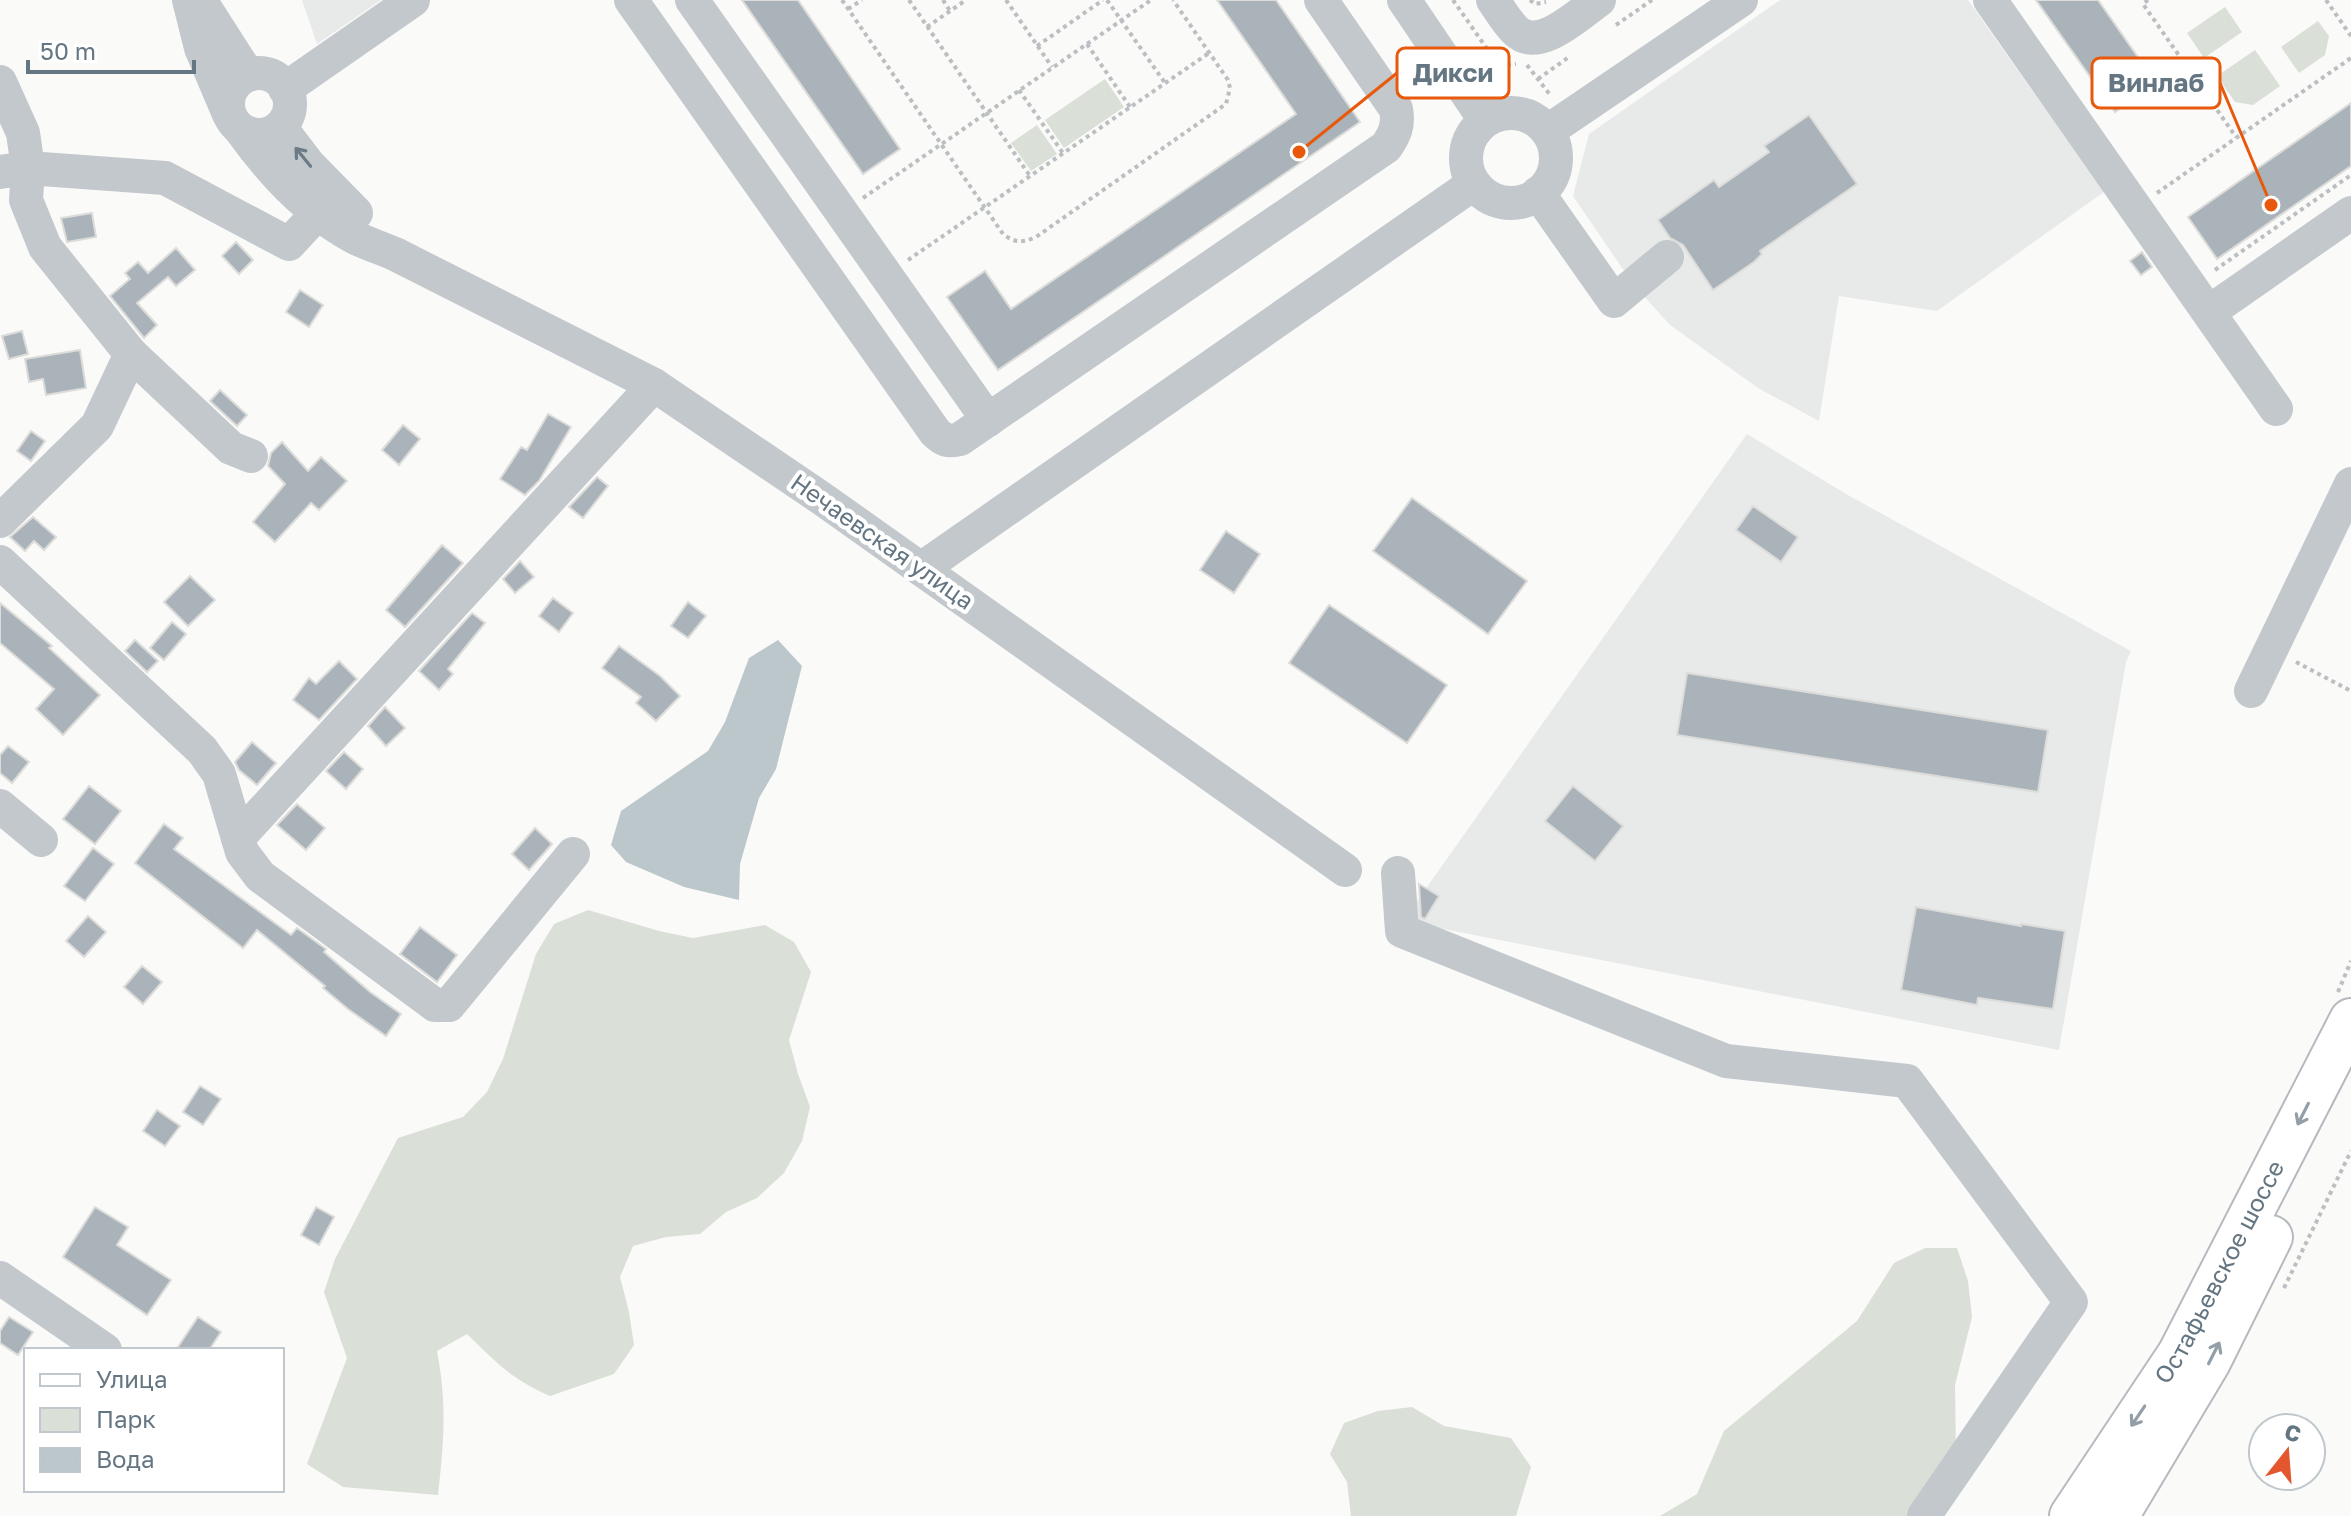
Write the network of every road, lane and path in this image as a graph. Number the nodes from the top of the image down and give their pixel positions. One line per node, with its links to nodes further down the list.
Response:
1 (189, 0): 47 (street, Нечаевская улица)
2 (200, 0): 37 (street)
3 (413, 0): 41 (street)
4 (631, 0): 70 (street)
5 (692, 0): 60 (street)
6 (842, 0): 26 (path)
7 (862, 0): 26 (path)
8 (909, 0): 29 (path)
9 (943, 0): 27 (path)
10 (966, 0): 27 (path)
11 (1006, 0): 32 (path)
12 (1105, 0): 28 (path); 32 (path)
13 (1151, 0): 28 (path)
14 (1173, 0): 33 (path)
15 (1321, 0): 70 (street)
16 (1404, 0): 46 (street)
17 (1453, 0): 35 (path)
18 (1493, 0): 21 (street)
19 (1530, 0): 20 (path)
20 (1549, 0)
21 (1599, 0)
22 (1741, 0): 45 (street)
23 (1990, 0): 59 (street)
24 (2148, 0): 49 (path)
25 (2326, 0): 30 (path)
26 (848, 9): 50 (path)
27 (950, 11): 29 (path)
28 (1121, 20): 31 (path); 40 (path)
29 (927, 27): 44 (path)
30 (2350, 32)
31 (1087, 44): 36 (path); 43 (path)
32 (1037, 46): 36 (path)
33 (1209, 53): 40 (path); 57 (path)
34 (2351, 58): 49 (path)
35 (1499, 66): 38 (path); 45 (path)
36 (1052, 68): 42 (path)
37 (248, 75): 41 (street); 47 (street)
38 (1480, 81)
39 (0, 82): 52 (street)
40 (1165, 83): 43 (path)
41 (285, 89): 48 (street)
42 (1019, 90): 44 (path); 51 (path)
43 (1130, 107): 51 (path)
44 (987, 113): 50 (path); 54 (path)
45 (1551, 116): 46 (street); 56 (street)
46 (1485, 120): 55 (street)
47 (235, 122): 48 (street); 58 (street, Нечаевская улица)
48 (280, 127): 62 (street, Нечаевская улица, one-way to 48)
49 (2237, 138): 59 (path)
50 (941, 144): 57 (path); 60 (path)
51 (1063, 153): 54 (path)
52 (14, 170): 58 (street); 67 (street)
53 (2351, 175): 64 (path)
54 (1030, 176): 57 (path)
55 (1473, 184): 56 (street); 75 (street)
56 (1538, 193): 63 (street)
57 (985, 207): 65 (path)
58 (322, 208): 62 (street, Нечаевская улица)
59 (2136, 208): 66 (street)
60 (842, 212): 65 (street)
61 (2351, 213): 66 (street)
62 (395, 254): 68 (street, Нечаевская улица)
63 (1667, 257)
64 (2215, 270)
65 (886, 275): 70 (street)
66 (2209, 312): 69 (street)
67 (131, 354): 71 (street); 73 (street)
68 (654, 385): 75 (street, Нечаевская улица); 80 (street)
69 (2276, 409)
70 (988, 420)
71 (251, 456)
72 (2351, 484): 76 (street)
73 (0, 521)
74 (0, 562): 80 (street)
75 (921, 569): 83 (street, Нечаевская улица)
76 (2272, 649): 77 (street); 78 (path)
77 (2251, 691)
78 (2351, 691)
79 (0, 806): 81 (street)
80 (238, 838): 82 (street)
81 (41, 840)
82 (573, 854)
83 (1345, 870)
84 (1398, 873): 89 (street)
85 (2351, 1020): 90 (main road, Остафьевское шоссе, one-way to 90)
86 (2351, 1078): 91 (main road, Остафьевское шоссе, one-way to 86)
87 (0, 1278): 88 (street)
88 (102, 1348)
89 (1924, 1516)
90 (2071, 1516)
91 (2117, 1516)

